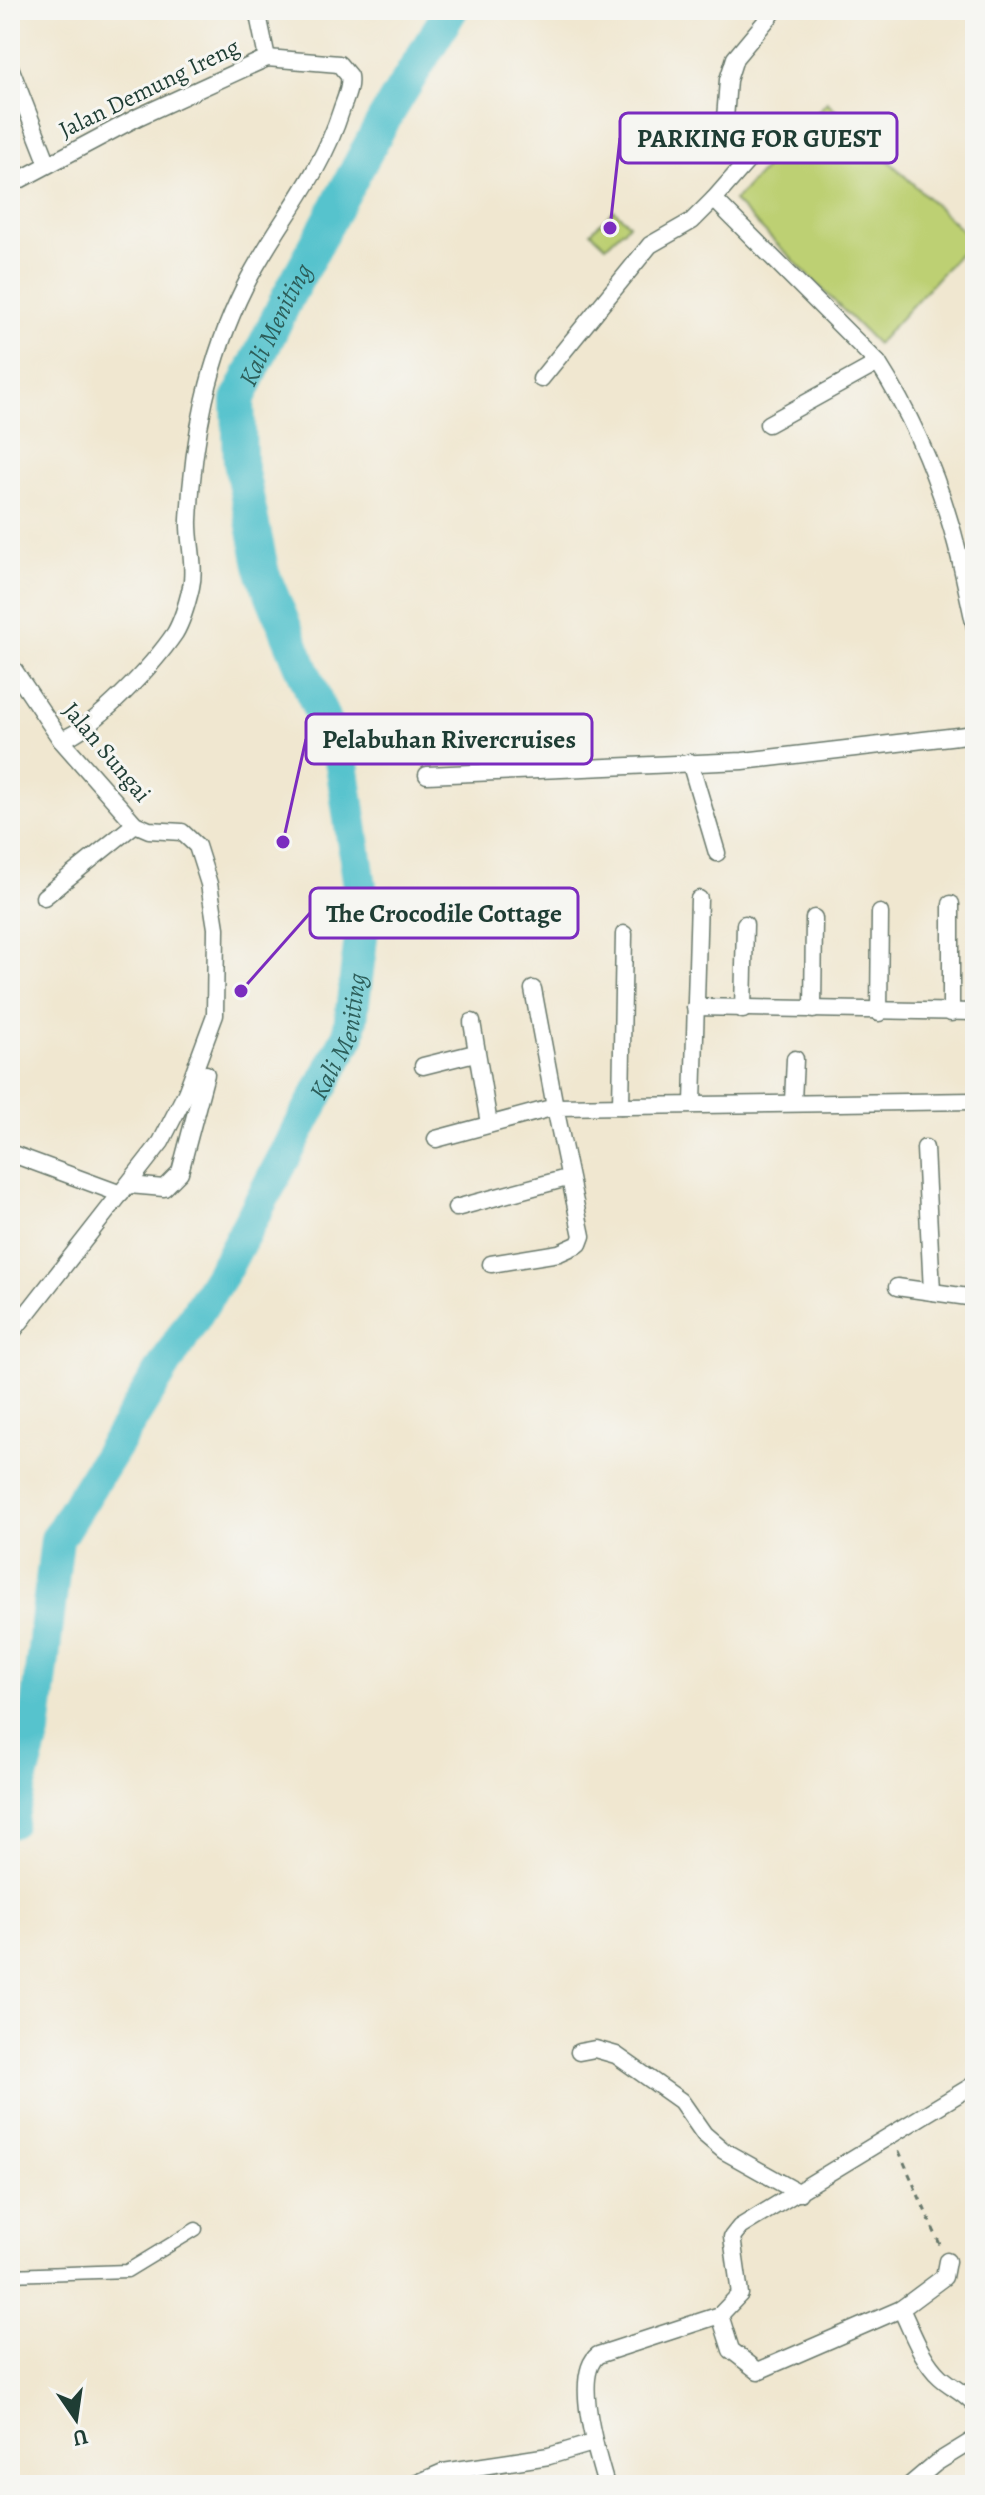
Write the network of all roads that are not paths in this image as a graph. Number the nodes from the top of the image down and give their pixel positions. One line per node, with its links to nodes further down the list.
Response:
1 (257, 10): 3 (street, Jalan Demung Ireng)
2 (775, 10): 7 (street)
3 (267, 58): 5 (street, Jalan Demung Ireng); 15 (street)
4 (10, 67): 5 (street)
5 (48, 164): 6 (street, Jalan Demung Ireng)
6 (10, 185)
7 (714, 199): 8 (street); 9 (street)
8 (878, 363): 10 (street); 11 (street)
9 (541, 379)
10 (768, 424)
11 (968, 563): 12 (street)
12 (975, 627)
13 (10, 664): 15 (street, Jalan Sungai)
14 (975, 734): 16 (street)
15 (61, 740): 18 (street, Jalan Sungai)
16 (690, 762): 17 (street); 19 (street)
17 (427, 775)
18 (135, 824): 20 (street); 49 (street, Jalan Sungai)
19 (717, 853)
20 (44, 897)
21 (699, 899): 28 (street)
22 (951, 904): 33 (street)
23 (880, 913): 32 (street)
24 (814, 918): 30 (street)
25 (745, 924): 29 (street)
26 (624, 934): 42 (street)
27 (533, 989): 43 (street)
28 (695, 1007): 29 (street); 41 (street)
29 (743, 1010): 30 (street)
30 (813, 1010): 32 (street)
31 (975, 1012): 33 (street)
32 (879, 1013): 33 (street)
33 (951, 1013)
34 (472, 1022): 35 (street)
35 (475, 1053): 37 (street); 44 (street)
36 (795, 1059): 39 (street)
37 (423, 1066)
38 (206, 1074): 49 (street)
39 (793, 1101): 40 (street); 41 (street)
40 (975, 1101)
41 (693, 1103): 42 (street)
42 (621, 1106): 43 (street)
43 (555, 1107): 44 (street); 48 (street)
44 (489, 1124): 45 (street)
45 (436, 1139)
46 (925, 1148): 53 (street)
47 (10, 1153): 49 (street)
48 (567, 1178): 50 (street); 51 (street)
49 (125, 1189): 55 (street, Jalan Sungai)
50 (456, 1208)
51 (491, 1264)
52 (897, 1287): 53 (street)
53 (932, 1292): 54 (street)
54 (975, 1298)
55 (10, 1335)
56 (579, 2052): 58 (street)
57 (975, 2084): 58 (street)
58 (799, 2193): 63 (street)
59 (196, 2229): 61 (street)
60 (947, 2261): 62 (street)
61 (10, 2275)
62 (901, 2309): 63 (street); 64 (street)
63 (720, 2315): 66 (street)
64 (975, 2405)
65 (975, 2439): 69 (street)
66 (593, 2443): 67 (street); 68 (street)
67 (413, 2485)
68 (606, 2485)
69 (910, 2485)

